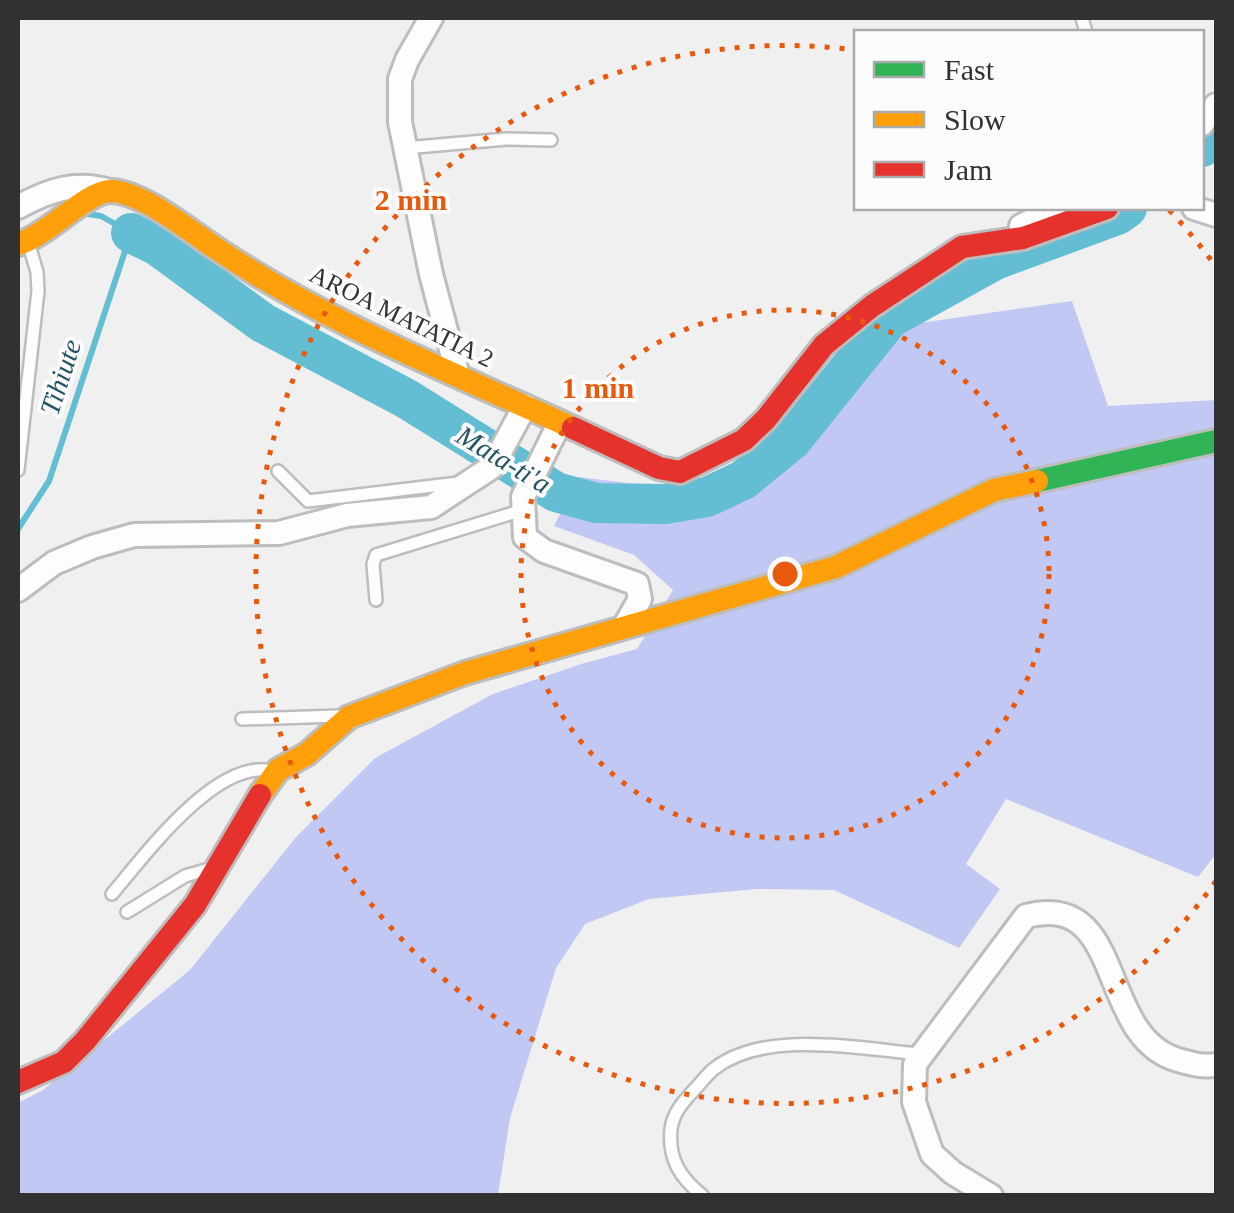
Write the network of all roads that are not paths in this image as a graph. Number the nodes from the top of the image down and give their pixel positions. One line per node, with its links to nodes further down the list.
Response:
1 (431, 18): 3 (street)
2 (551, 140): 3 (lane)
3 (405, 148): 10 (street)
4 (110, 191): 5 (street); 9 (street); 10 (street, AROA MATATIA 2)
5 (18, 207)
6 (1054, 210): 8 (street)
7 (1101, 210): 8 (street, AROA MATATIA 2)
8 (995, 240): 12 (street, AROA MATATIA 2)
9 (23, 243): 14 (lane)
10 (458, 376): 11 (street, AROA MATATIA 2)
11 (526, 406): 12 (street, AROA MATATIA 2); 16 (street)
12 (560, 422): 17 (street)
13 (1216, 441): 20 (street)
14 (18, 470)
15 (278, 471): 16 (lane)
16 (486, 472): 18 (street)
17 (523, 503): 19 (lane); 20 (street)
18 (18, 590)
19 (376, 600)
20 (624, 627): 21 (street)
21 (353, 716): 22 (lane); 23 (street)
22 (242, 719)
23 (277, 772): 24 (street); 25 (lane)
24 (218, 866): 26 (lane); 29 (street)
25 (112, 894)
26 (127, 912)
27 (921, 1054): 28 (street); 30 (lane); 31 (street)
28 (1216, 1065)
29 (18, 1082)
30 (703, 1196)
31 (991, 1196)

